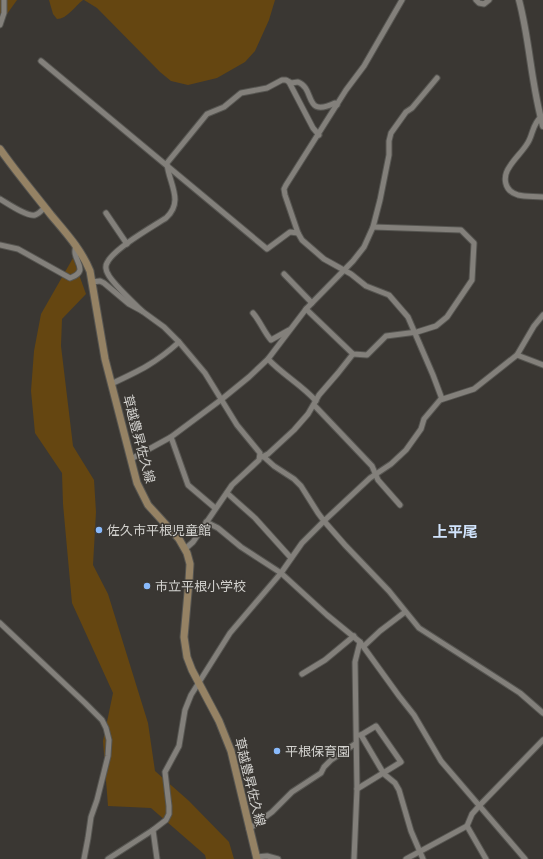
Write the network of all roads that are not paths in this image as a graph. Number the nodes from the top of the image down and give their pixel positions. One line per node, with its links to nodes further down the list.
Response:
1 (4, 0): 6 (street)
2 (402, 0): 10 (street)
3 (476, 0): 4 (street)
4 (489, 0)
5 (519, 0): 11 (street)
6 (0, 24)
7 (41, 61): 15 (street)
8 (437, 78): 20 (street)
9 (289, 81): 10 (street); 13 (street); 15 (street)
10 (337, 105): 13 (street)
11 (541, 117): 12 (street); 16 (street)
12 (543, 126)
13 (318, 135): 21 (street)
14 (0, 149): 18 (main road, 草越豊昇佐久線)
15 (168, 166): 21 (street); 22 (street)
16 (543, 197)
17 (0, 199): 18 (street)
18 (45, 207): 24 (main road, 草越豊昇佐久線)
19 (106, 213): 22 (street)
20 (373, 227): 25 (street); 34 (street)
21 (298, 233): 25 (street)
22 (126, 244): 30 (street)
23 (0, 245): 24 (street)
24 (76, 246): 27 (main road, 草越豊昇佐久線)
25 (344, 270): 28 (street); 34 (street)
26 (284, 274): 28 (street)
27 (92, 282): 30 (street); 40 (main road, 草越豊昇佐久線)
28 (312, 303): 29 (street)
29 (306, 309): 33 (street); 36 (street)
30 (142, 311): 35 (street)
31 (253, 313): 33 (street)
32 (543, 315): 37 (street)
33 (290, 329): 38 (street)
34 (414, 332): 36 (street); 42 (street)
35 (179, 342): 40 (street); 41 (street)
36 (352, 354): 43 (street)
37 (517, 355): 39 (street); 42 (street)
38 (268, 359): 41 (street); 43 (street)
39 (543, 365)
40 (111, 384): 46 (main road, 草越豊昇佐久線)
41 (222, 399): 44 (street); 45 (street)
42 (442, 399): 47 (street)
43 (315, 403): 45 (street); 47 (street)
44 (171, 437): 46 (street); 50 (street)
45 (262, 457): 48 (street); 52 (street)
46 (130, 458): 53 (main road, 草越豊昇佐久線)
47 (376, 474): 49 (street); 52 (street)
48 (227, 493): 50 (street); 54 (street)
49 (400, 505)
50 (215, 508): 51 (street)
51 (206, 522): 53 (street); 55 (street)
52 (324, 522): 54 (street); 56 (street)
53 (185, 549): 61 (main road, 草越豊昇佐久線)
54 (291, 558): 55 (street)
55 (281, 573): 58 (street); 61 (street)
56 (405, 612): 59 (street); 62 (street)
57 (0, 622): 74 (street)
58 (354, 636): 59 (street); 60 (street)
59 (362, 644): 63 (street); 68 (street)
60 (302, 674)
61 (199, 681): 70 (main road, 草越豊昇佐久線); 71 (street)
62 (543, 713)
63 (358, 735): 65 (street); 66 (street); 66 (street)
64 (543, 740): 68 (street)
65 (355, 744): 67 (street); 70 (street)
66 (384, 774): 67 (street); 72 (street)
67 (357, 789): 78 (street)
68 (480, 805): 69 (street); 82 (street)
69 (467, 826): 72 (street); 81 (street)
70 (249, 829): 73 (main road, 草越豊昇佐久線)
71 (153, 830): 75 (street); 76 (street)
72 (419, 852): 79 (street); 80 (street)
73 (257, 858): 77 (street)
74 (84, 859)
75 (108, 859)
76 (157, 859)
77 (278, 859)
78 (354, 859)
79 (406, 859)
80 (422, 859)
81 (486, 859)
82 (525, 859)

